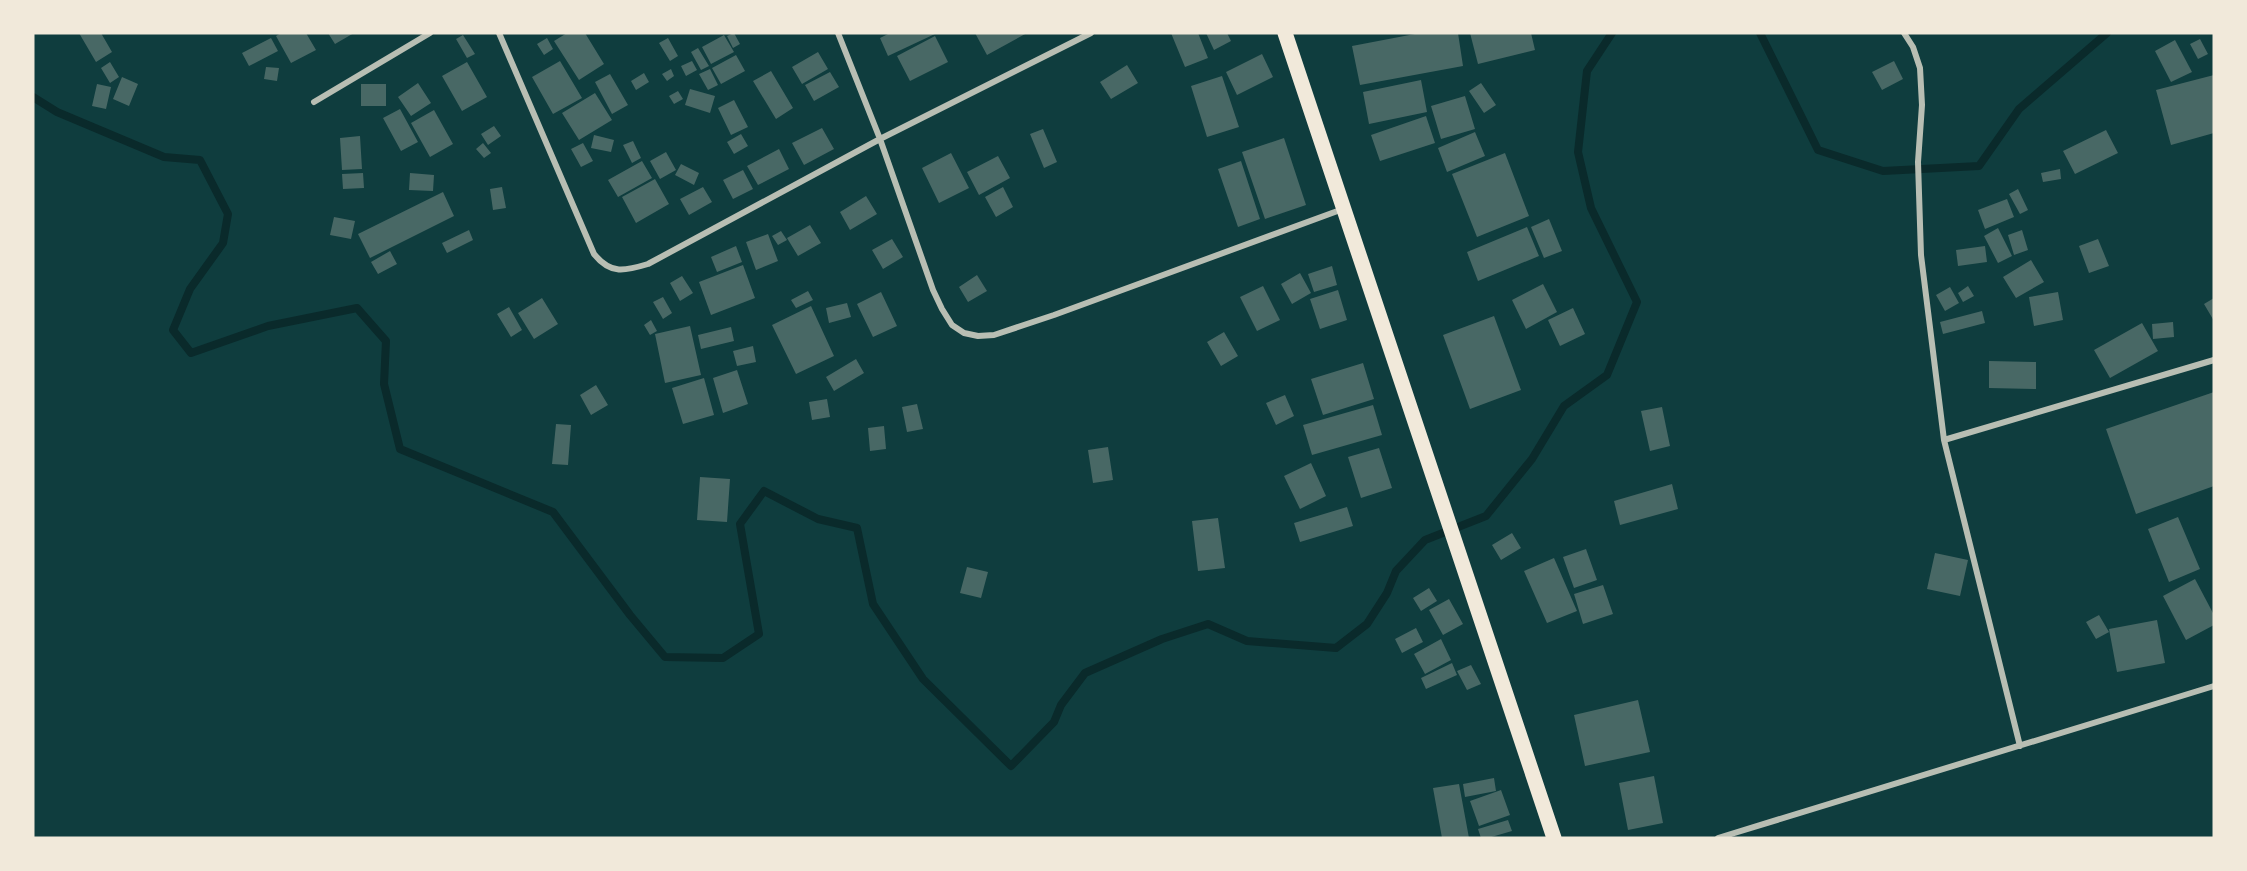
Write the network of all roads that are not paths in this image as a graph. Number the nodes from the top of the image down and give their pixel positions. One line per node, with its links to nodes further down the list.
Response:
1 (430, 33): 7 (street)
2 (499, 33): 8 (street)
3 (837, 33): 8 (street)
4 (1091, 33): 8 (street)
5 (1285, 33): 9 (main road)
6 (1904, 33): 11 (street)
7 (314, 102)
8 (880, 139): 9 (street)
9 (1344, 208): 14 (main road)
10 (2214, 360): 11 (street)
11 (1944, 440): 13 (street)
12 (2214, 686): 13 (street)
13 (2020, 746): 15 (street)
14 (1554, 838)
15 (1718, 838)

